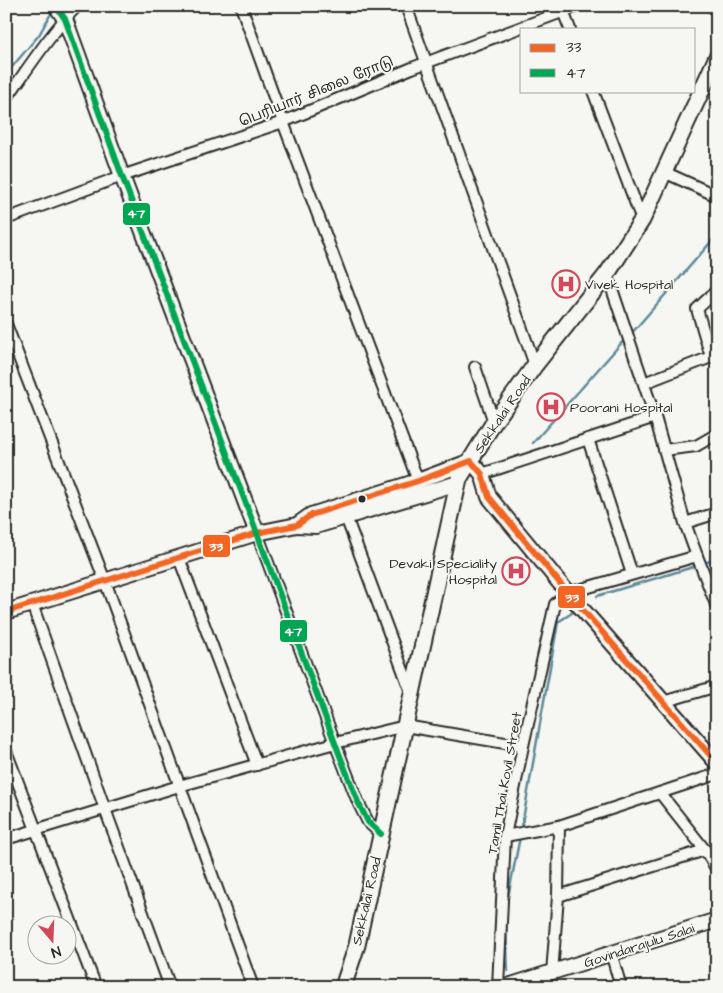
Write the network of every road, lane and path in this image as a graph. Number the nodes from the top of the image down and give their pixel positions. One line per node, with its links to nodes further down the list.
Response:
1 (56, 6): 7 (street)
2 (77, 6): 7 (street)
3 (241, 6): 13 (street)
4 (406, 6): 10 (street)
5 (578, 6): 6 (street, பெரியார் சிலை ரோடு)
6 (562, 9): 8 (street); 10 (street, பெரியார் சிலை ரோடு)
7 (65, 19): 12 (street); 15 (street)
8 (570, 28)
9 (717, 57): 14 (main road, Sekkalai Road)
10 (425, 63): 13 (street, பெரியார் சிலை ரோடு); 22 (street)
11 (594, 92): 18 (street)
12 (6, 99)
13 (283, 122): 15 (street, பெரியார் சிலை ரோடு); 32 (street)
14 (664, 172): 16 (street); 18 (main road, Sekkalai Road)
15 (122, 176): 17 (street, பெரியார் சிலை ரோடு); 38 (street)
16 (717, 196)
17 (6, 219)
18 (642, 220): 19 (main road, Sekkalai Road)
19 (608, 274): 22 (main road, Sekkalai Road); 24 (street)
20 (717, 290): 24 (street)
21 (6, 324): 42 (street)
22 (535, 365): 26 (main road, Sekkalai Road)
23 (475, 367): 26 (street)
24 (644, 383): 25 (street)
25 (655, 417): 28 (street); 29 (street)
26 (494, 422): 30 (main road, Sekkalai Road)
27 (717, 434): 29 (street)
28 (588, 439): 31 (street); 41 (street)
29 (664, 450): 36 (street)
30 (471, 461): 31 (street); 32 (street); 33 (main road, Sekkalai Road)
31 (482, 474): 43 (street)
32 (418, 481): 37 (street)
33 (458, 483): 35 (street); 48 (main road, Sekkalai Road)
34 (717, 514): 36 (street)
35 (346, 517): 37 (street); 48 (street)
36 (685, 523): 39 (street)
37 (297, 525): 38 (street)
38 (257, 533): 40 (street); 51 (street)
39 (697, 556): 41 (street); 45 (street)
40 (179, 558): 42 (street); 55 (street)
41 (632, 574): 43 (street)
42 (105, 581): 44 (street); 57 (street)
43 (568, 593): 49 (street); 52 (street, Tamil Thai Kovil Street)
44 (32, 604): 46 (street); 59 (street)
45 (717, 607)
46 (6, 612)
47 (717, 686): 49 (street)
48 (412, 694): 50 (main road, Sekkalai Road)
49 (663, 702): 54 (street)
50 (405, 726): 51 (street); 52 (street); 62 (main road, Sekkalai Road)
51 (335, 743): 55 (street); 62 (street)
52 (523, 746): 63 (street, Tamil Thai Kovil Street)
53 (6, 751): 61 (street)
54 (717, 763)
55 (257, 765): 57 (street)
56 (717, 774): 58 (street)
57 (180, 786): 59 (street); 73 (street)
58 (660, 793): 60 (street); 65 (street)
59 (105, 809): 61 (street); 72 (street)
60 (559, 826): 63 (street); 67 (street)
61 (37, 829): 64 (street); 71 (street)
62 (381, 834): 74 (main road, Sekkalai Road)
63 (505, 836): 75 (street, Tamil Thai Kovil Street)
64 (6, 839)
65 (705, 850): 66 (street); 67 (street)
66 (717, 870)
67 (558, 896): 70 (street)
68 (717, 920): 69 (street, Govindarajulu Salai)
69 (611, 954): 70 (street, Govindarajulu Salai); 77 (street)
70 (552, 973): 76 (street, Govindarajulu Salai)
71 (96, 987)
72 (170, 987)
73 (253, 987)
74 (343, 987)
75 (498, 987)
76 (505, 987)
77 (622, 987)

